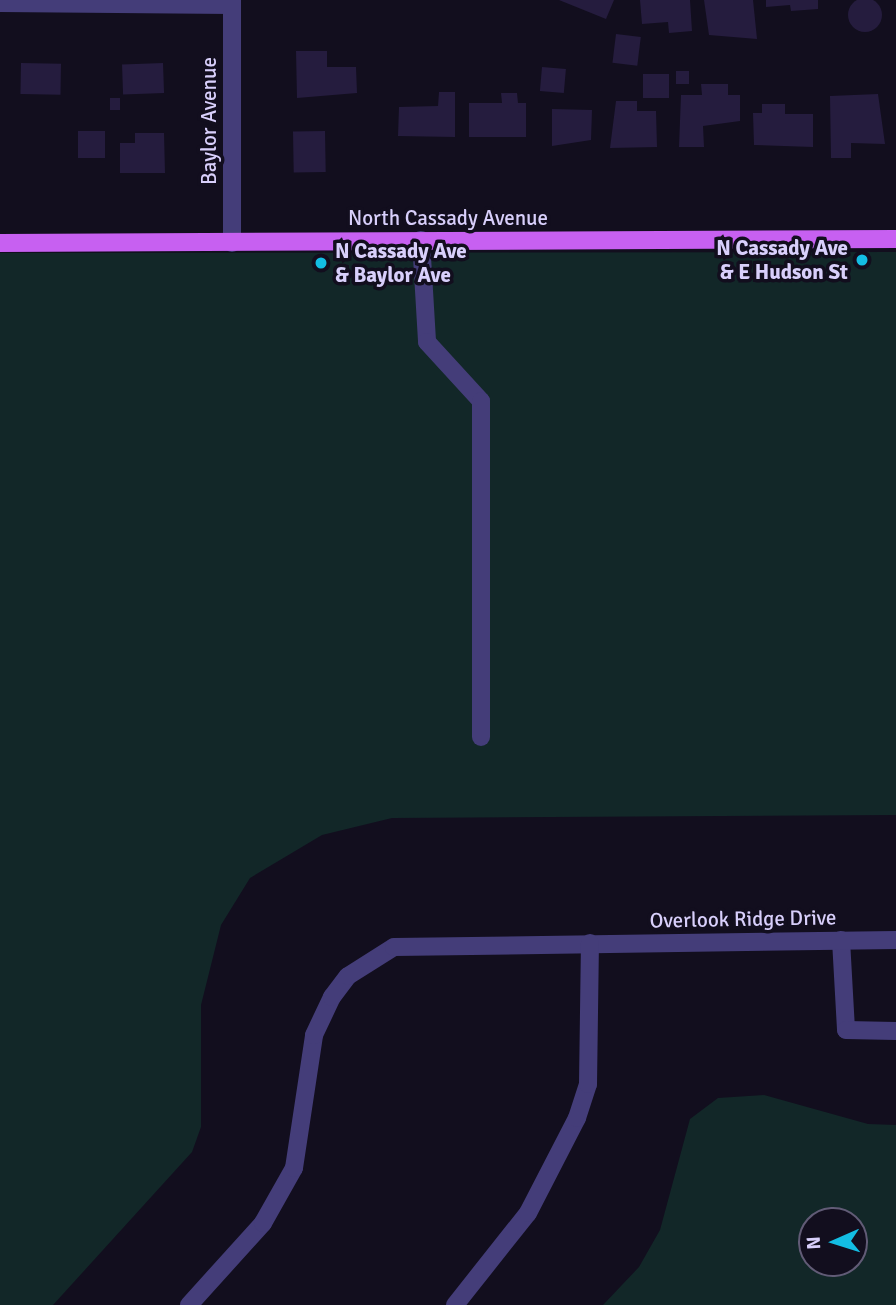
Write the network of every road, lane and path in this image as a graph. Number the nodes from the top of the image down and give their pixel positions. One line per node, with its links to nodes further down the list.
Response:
1 (0, 3): 2 (street)
2 (232, 3): 6 (street, Baylor Avenue)
3 (896, 239): 4 (main road, North Cassady Avenue)
4 (421, 240): 6 (main road, North Cassady Avenue); 7 (street)
5 (0, 243): 6 (main road, North Cassady Avenue)
6 (232, 243)
7 (481, 737)
8 (841, 940): 9 (street, Overlook Ridge Drive); 10 (street, Overlook Ridge Drive); 11 (street)
9 (896, 940)
10 (590, 943): 12 (street, Overlook Ridge Drive); 13 (street)
11 (896, 1031)
12 (190, 1305)
13 (455, 1305)

